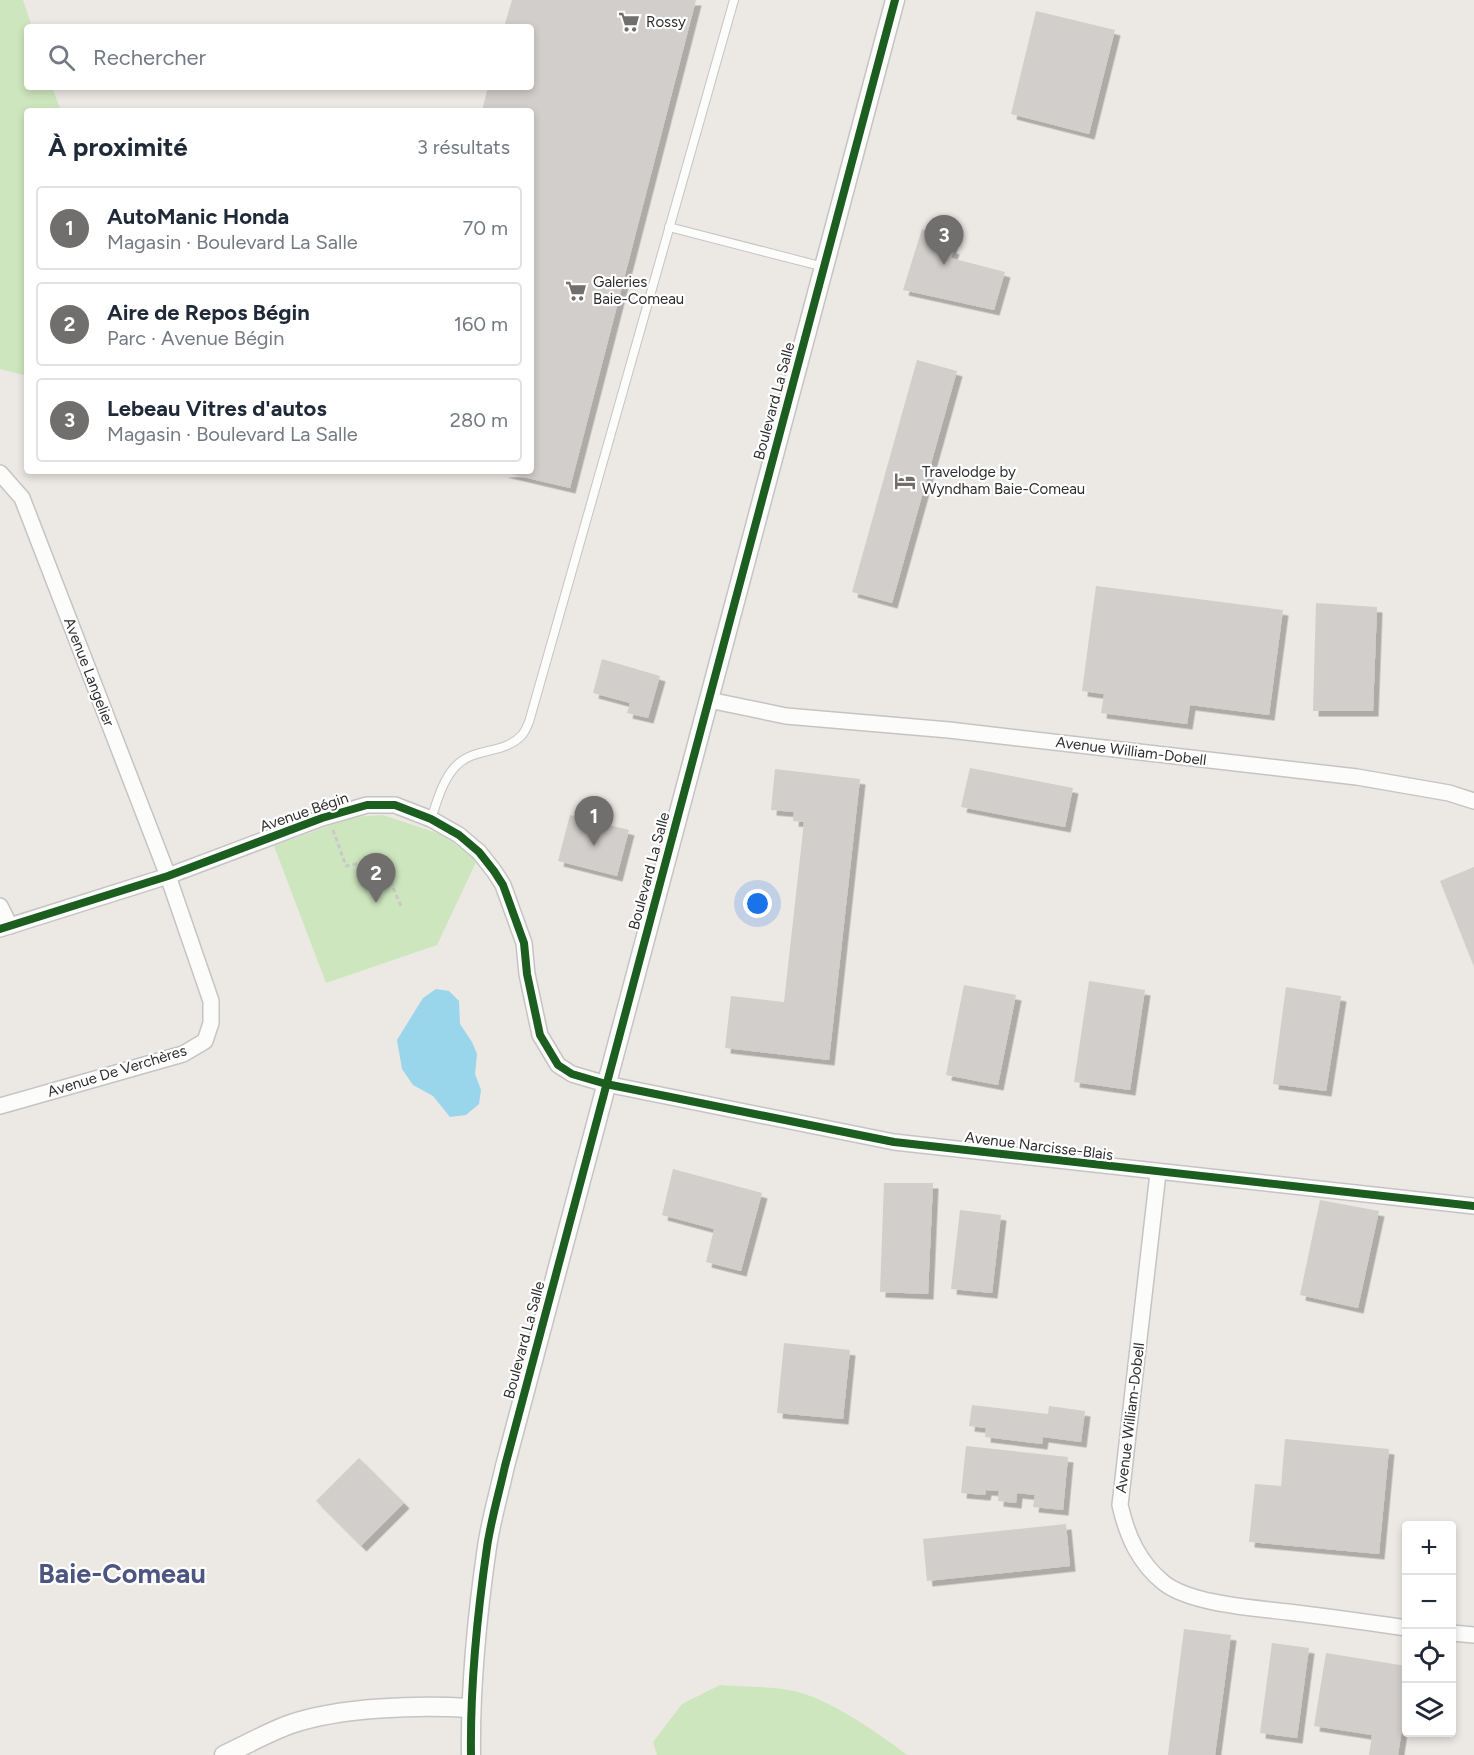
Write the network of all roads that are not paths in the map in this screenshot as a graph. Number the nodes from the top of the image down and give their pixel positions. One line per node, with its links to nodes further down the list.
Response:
1 (734, 0): 3 (lane)
2 (895, 0): 4 (street, Boulevard La Salle)
3 (669, 227): 4 (lane); 8 (lane)
4 (824, 267): 6 (street, Boulevard La Salle)
5 (0, 474): 9 (street, Avenue Langelier)
6 (709, 700): 7 (street, Avenue William-Dobell); 12 (street, Boulevard La Salle)
7 (1474, 801)
8 (431, 819): 9 (street, Avenue Bégin); 12 (street, Avenue Bégin)
9 (168, 876): 11 (street, Avenue Bégin); 13 (street, Avenue De Verchères)
10 (0, 906): 11 (street)
11 (5, 927)
12 (606, 1084): 14 (street, Avenue Narcisse-Blais); 19 (street, Boulevard La Salle)
13 (0, 1106)
14 (1158, 1173): 15 (street, Avenue Narcisse-Blais); 16 (street, Avenue William-Dobell)
15 (1474, 1206)
16 (1402, 1627)
17 (1456, 1633): 18 (street)
18 (1474, 1635)
19 (470, 1708): 20 (street); 21 (street, Boulevard La Salle)
20 (224, 1755)
21 (471, 1755)

